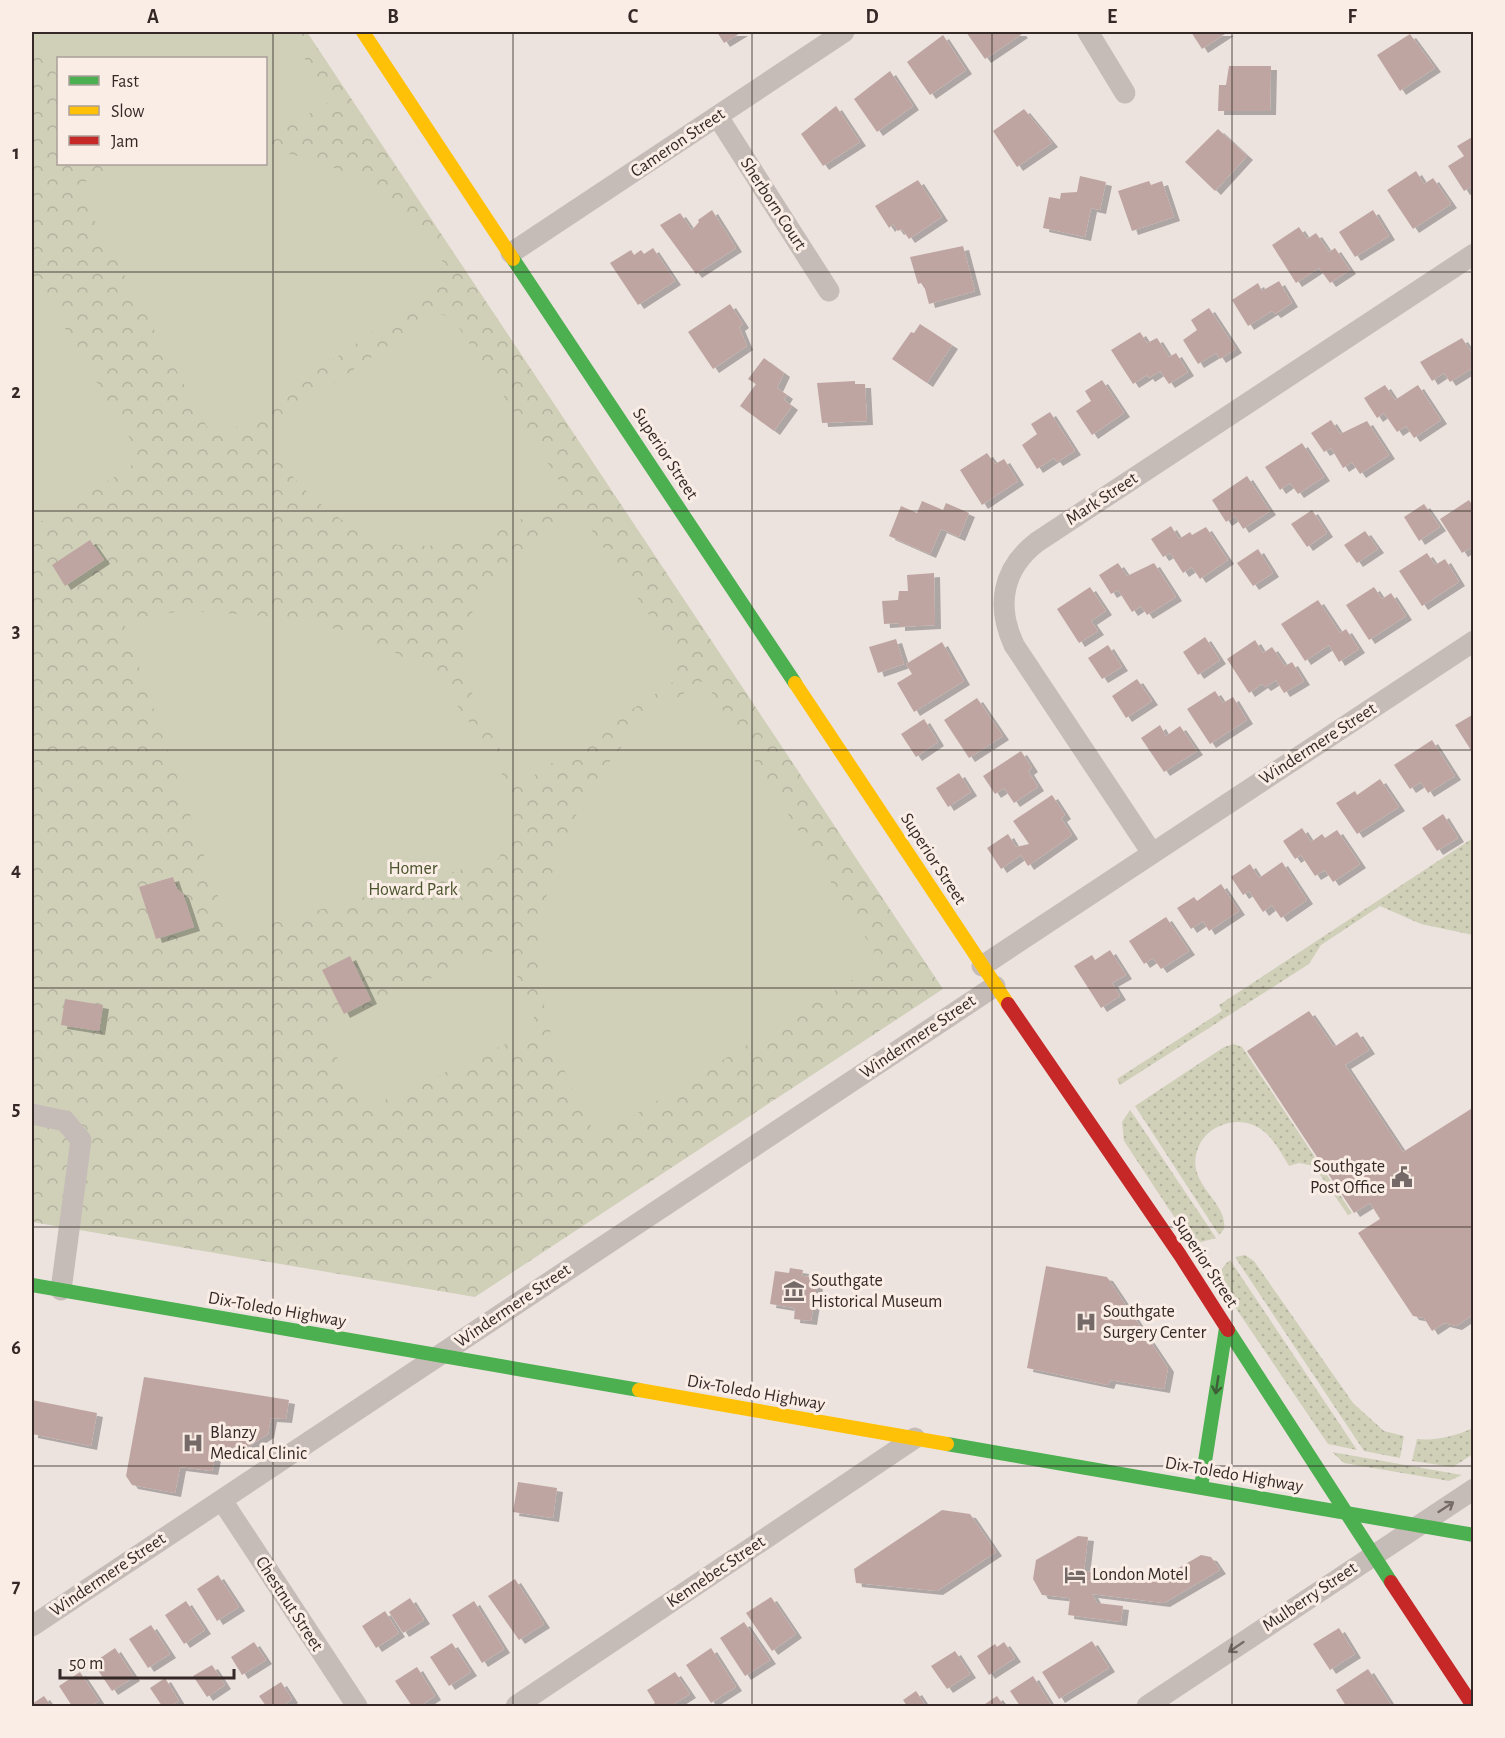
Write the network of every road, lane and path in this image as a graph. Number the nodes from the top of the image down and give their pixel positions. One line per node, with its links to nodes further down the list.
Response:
1 (363, 32): 6 (street, Superior Street)
2 (844, 32): 5 (street, Cameron Street)
3 (1089, 32): 4 (street)
4 (1125, 93)
5 (718, 117): 6 (street, Cameron Street); 8 (street, Sherborn Court)
6 (511, 253): 11 (street, Superior Street)
7 (1473, 254): 10 (street, Mark Street)
8 (829, 291)
9 (1473, 641): 10 (street, Windermere Street)
10 (1152, 853): 11 (street, Windermere Street)
11 (982, 966): 12 (street, Superior Street)
12 (995, 986): 16 (street, Superior Street); 17 (street, Windermere Street)
13 (32, 1114): 15 (street)
14 (32, 1285): 15 (street, Dix-Toledo Highway)
15 (61, 1290): 17 (street, Dix-Toledo Highway)
16 (1226, 1328): 19 (street, one-way to 19); 22 (street, Superior Street)
17 (437, 1356): 18 (street, Dix-Toledo Highway); 21 (street, Windermere Street)
18 (915, 1438): 19 (street, Dix-Toledo Highway); 28 (street, Kennebec Street)
19 (1201, 1488): 22 (street, Dix-Toledo Highway)
20 (1473, 1489): 23 (street, Mulberry Street, one-way to 20)
21 (223, 1502): 26 (street, Windermere Street); 27 (street, Chestnut Street)
22 (1343, 1512): 23 (street, Dix-Toledo Highway); 25 (street, Superior Street)
23 (1419, 1525): 24 (street, Dix-Toledo Highway); 25 (street, Mulberry Street)
24 (1473, 1535)
25 (1372, 1556): 29 (street, Mulberry Street, one-way to 29); 30 (street, Superior Street)
26 (32, 1626)
27 (357, 1707)
28 (516, 1707)
29 (1147, 1707)
30 (1473, 1707)

